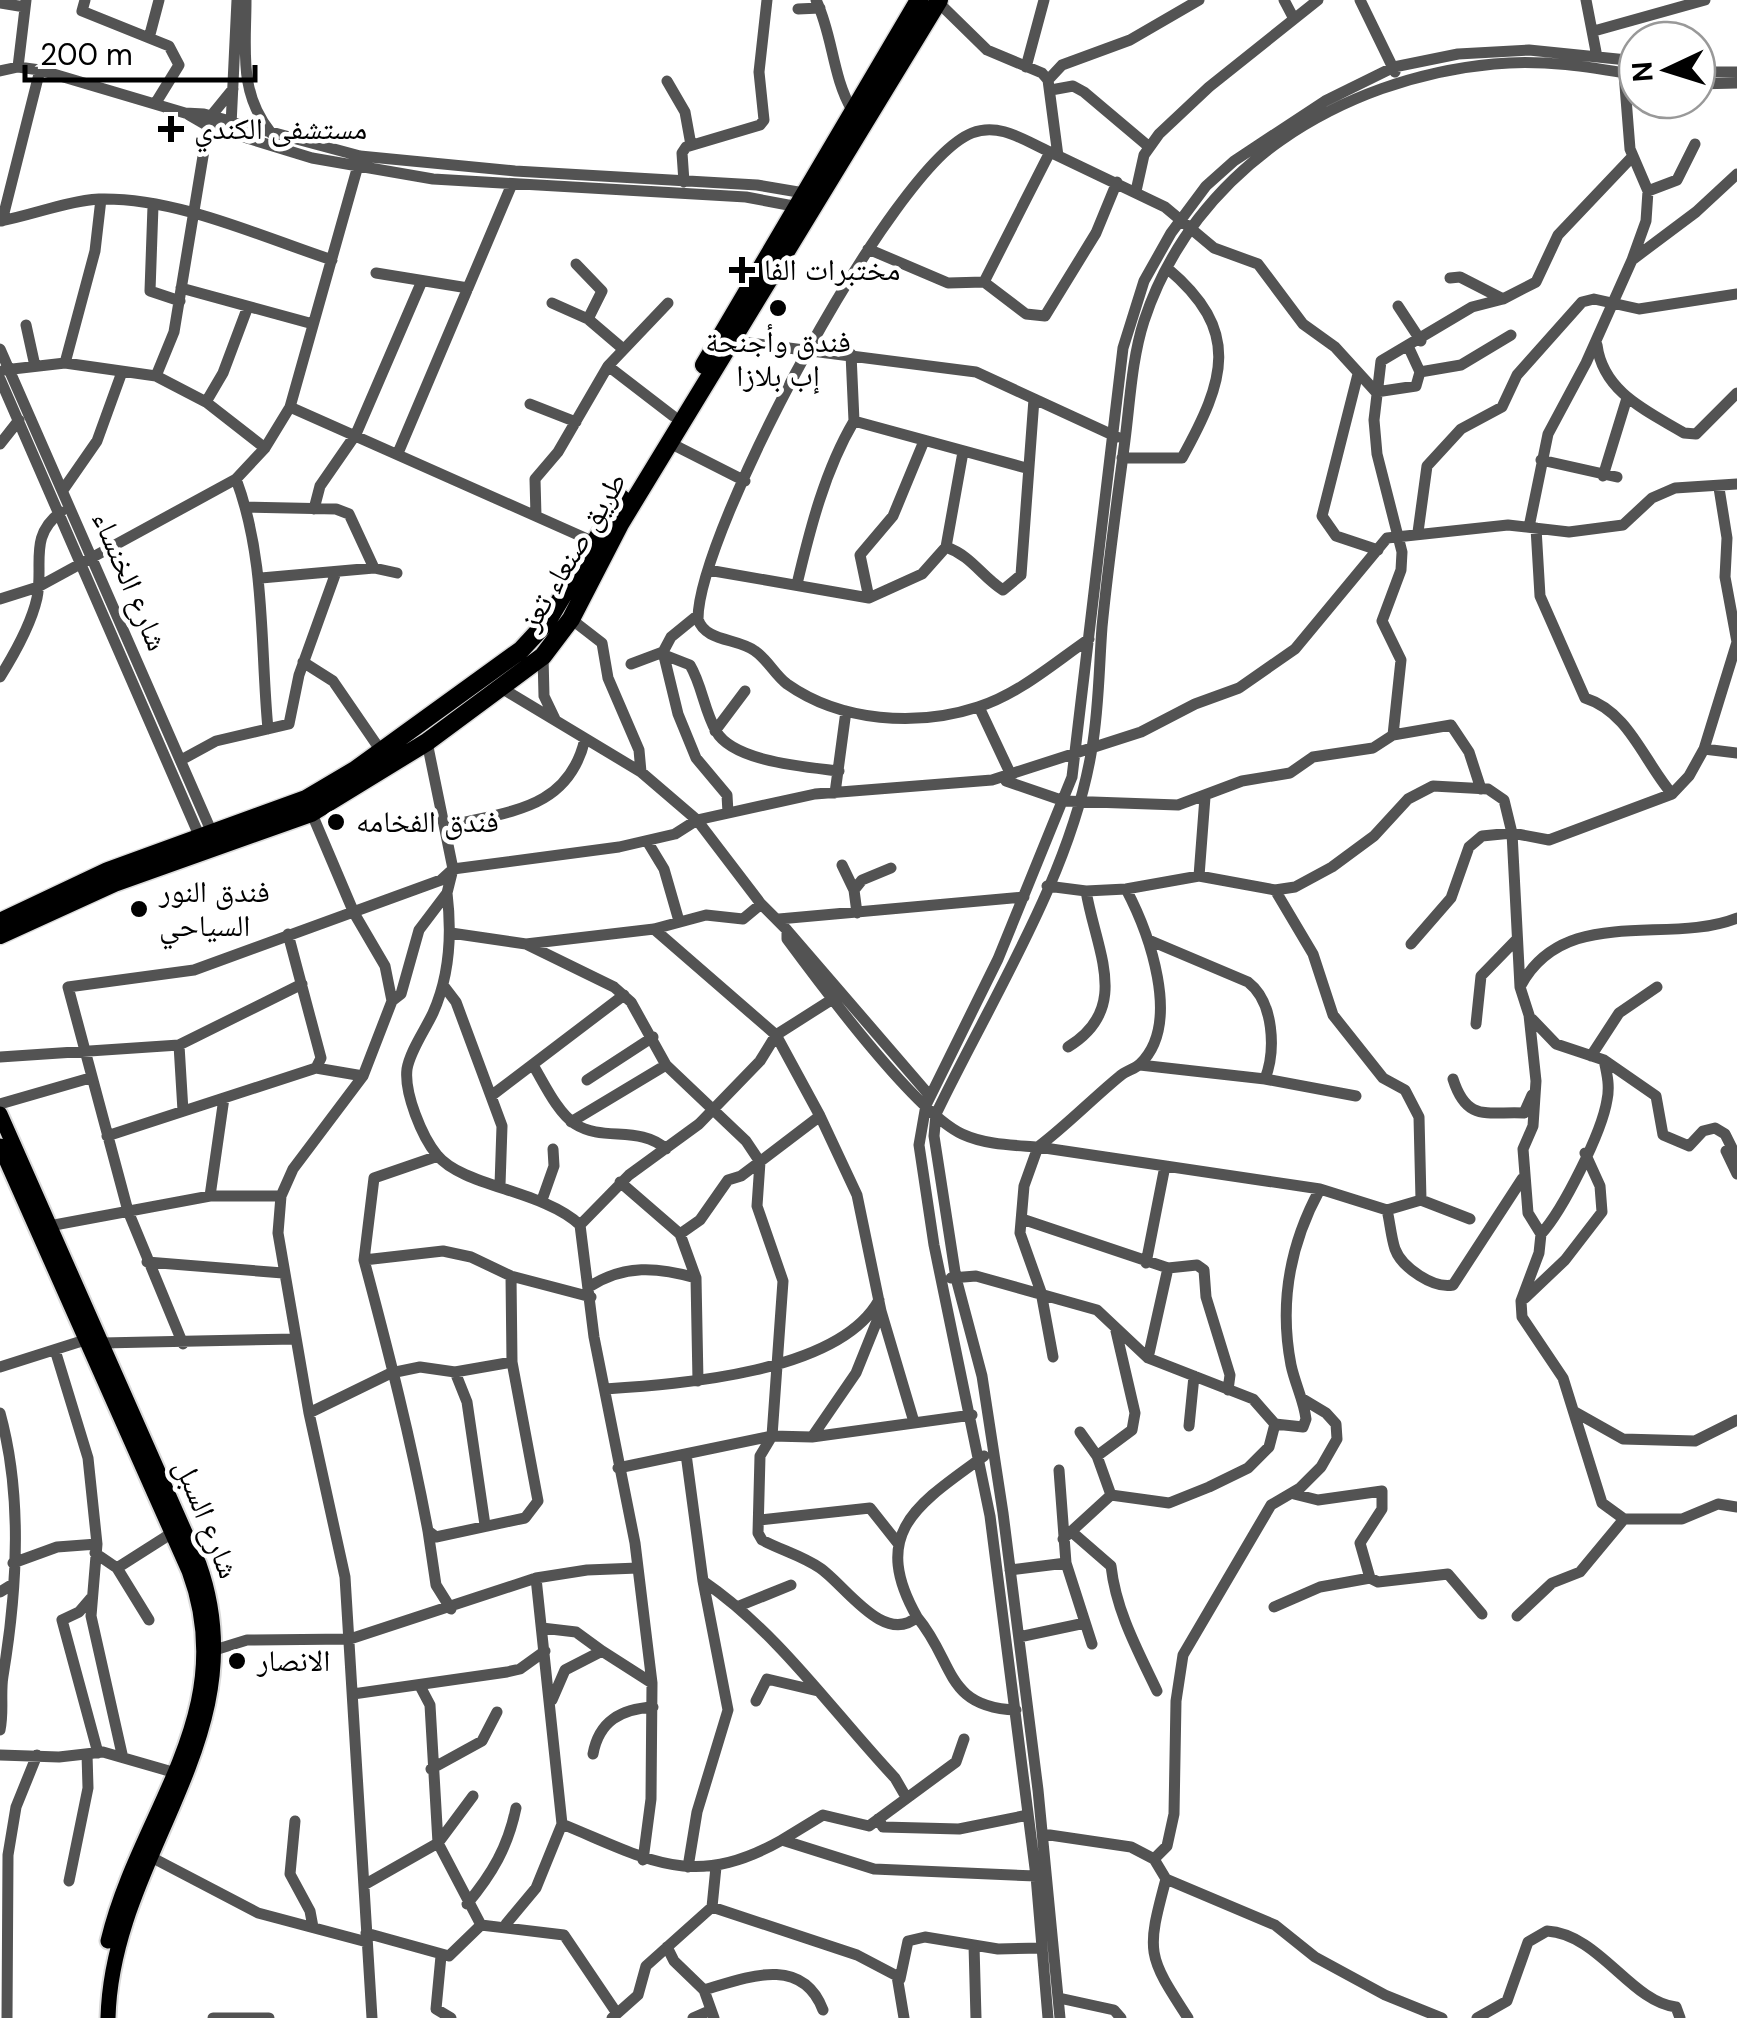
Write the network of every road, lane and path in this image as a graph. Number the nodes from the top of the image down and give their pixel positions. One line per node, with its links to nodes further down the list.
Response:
1 (85, 0): 20 (street)
2 (159, 0): 20 (street)
3 (236, 0): 31 (street)
4 (246, 0): 31 (street)
5 (767, 0): 40 (street)
6 (1044, 0): 23 (street)
7 (1199, 0): 32 (street)
8 (1284, 0): 18 (street)
9 (1318, 0): 18 (street)
10 (1360, 0): 24 (street)
11 (1586, 0): 19 (street)
12 (1706, 0): 19 (street)
13 (932, 1): 23 (street); 34 (highway, طريق صنعاء تعز); 52 (highway, طريق صنعاء تعز)
14 (0, 3): 15 (street)
15 (25, 3): 25 (street)
16 (818, 4): 17 (street); 34 (street)
17 (798, 9)
18 (1294, 18): 41 (street)
19 (1594, 31): 21 (street)
20 (148, 38): 33 (street)
21 (1597, 56): 22 (street); 24 (street)
22 (1617, 58)
23 (1026, 66): 32 (street)
24 (1394, 66): 30 (street); 56 (street)
25 (18, 67): 26 (street); 27 (street)
26 (40, 70): 33 (street); 55 (street)
27 (0, 71)
28 (1617, 73): 30 (street)
29 (667, 81): 40 (street)
30 (1398, 81): 56 (street)
31 (241, 85): 36 (street); 37 (street); 38 (street)
32 (1049, 85): 41 (street); 42 (street)
33 (155, 104): 36 (street)
34 (852, 110): 52 (highway, طريق صنعاء تعز)
35 (1628, 120): 43 (street)
36 (209, 121): 37 (street); 54 (street)
37 (231, 126): 38 (street); 44 (street)
38 (271, 133): 44 (street)
39 (1696, 144): 50 (street)
40 (692, 146): 46 (street)
41 (1148, 146): 49 (street)
42 (1054, 154): 47 (street); 57 (street); 65 (street)
43 (1634, 156): 50 (street); 69 (street)
44 (359, 162): 46 (street); 48 (street); 58 (street)
45 (1737, 174): 59 (street)
46 (684, 182): 52 (street)
47 (1116, 182): 49 (street); 65 (street)
48 (512, 184): 52 (street); 66 (street)
49 (1136, 191): 56 (street)
50 (1648, 191): 59 (street)
51 (102, 199): 53 (street); 55 (street); 87 (street)
52 (807, 201): 79 (highway, طريق صنعاء تعز); 102 (highway, طريق صنعاء تعز)
53 (153, 206): 54 (street); 67 (street)
54 (190, 213): 58 (street); 67 (street)
55 (1, 221)
56 (1186, 222): 61 (street); 93 (street); 106 (street)
57 (868, 249): 65 (street); 85 (street)
58 (332, 260): 76 (street)
59 (1632, 260): 72 (street)
60 (576, 264): 75 (street)
61 (1167, 268): 109 (street); 115 (street)
62 (376, 273): 64 (street)
63 (1450, 278): 69 (street)
64 (422, 280): 66 (street); 107 (street)
65 (984, 282)
66 (468, 288): 114 (street)
67 (180, 294): 74 (street); 94 (street)
68 (1737, 294): 72 (street)
69 (1503, 299): 80 (street)
70 (552, 303): 75 (street)
71 (668, 303): 83 (street)
72 (1611, 303): 81 (street); 128 (street)
73 (1398, 306): 80 (street)
74 (247, 308): 76 (street); 99 (street)
75 (588, 319): 83 (street)
76 (313, 324): 101 (street)
77 (26, 325): 88 (street)
78 (1510, 335): 91 (street)
79 (734, 341): 85 (street); 110 (highway, طريق صنعاء تعز)
80 (1421, 341): 82 (street)
81 (1596, 342): 97 (street); 116 (street)
82 (1408, 346): 91 (street); 95 (street)
83 (622, 348): 89 (street)
84 (0, 349): 92 (street, شارع الخنساء)
85 (810, 350): 86 (street); 119 (street)
86 (850, 354): 98 (street); 104 (street)
87 (65, 363): 88 (street); 90 (street)
88 (34, 366): 92 (street)
89 (608, 366): 102 (street); 105 (street)
90 (122, 372): 94 (street); 122 (street)
91 (1420, 372): 95 (street)
92 (3, 373): 103 (street, شارع الخنساء); 122 (street, شارع الخنساء)
93 (1358, 374): 95 (street); 132 (street)
94 (156, 376): 99 (street)
95 (1376, 392): 129 (street)
96 (1737, 392): 97 (street)
97 (1627, 398): 116 (street)
98 (1034, 399): 106 (street); 117 (street)
99 (206, 402): 112 (street)
100 (530, 404): 105 (street)
101 (290, 407): 107 (street); 112 (street)
102 (673, 416): 130 (highway, طريق صنعاء تعز)
103 (19, 420): 111 (street); 125 (street, شارع الخنساء)
104 (854, 421): 108 (street); 139 (street)
105 (576, 422): 126 (street)
106 (1110, 433): 109 (street); 145 (street)
107 (356, 434): 114 (street); 124 (street)
108 (924, 441): 113 (street); 141 (street)
109 (1124, 441): 115 (street)
110 (670, 443): 119 (street); 144 (highway, طريق صنعاء تعز)
111 (0, 444)
112 (265, 448): 118 (street)
113 (963, 452): 117 (street); 131 (street)
114 (398, 453): 126 (street)
115 (1122, 458): 163 (street)
116 (1542, 460): 127 (street)
117 (1026, 468): 131 (street)
118 (236, 479): 123 (street); 133 (street)
119 (744, 480): 135 (street)
120 (1737, 484): 121 (street)
121 (1719, 488): 127 (street); 146 (street)
122 (63, 490): 133 (street, شارع الخنساء)
123 (247, 507): 124 (street); 138 (street)
124 (314, 509): 134 (street)
125 (60, 512): 133 (street, شارع الخنساء); 140 (street)
126 (536, 516): 130 (street)
127 (1532, 527): 128 (street); 175 (street)
128 (1418, 532): 129 (street)
129 (1398, 534): 132 (street); 160 (street)
130 (594, 542): 154 (highway, طريق صنعاء تعز)
131 (946, 546): 141 (street)
132 (1378, 550): 163 (street)
133 (86, 557): 140 (street); 168 (street, شارع الخنساء); 185 (street, شارع الخنساء)
134 (374, 568): 136 (street); 137 (street)
135 (708, 570): 139 (street); 143 (street)
136 (397, 574)
137 (335, 575): 138 (street); 149 (street)
138 (260, 578): 158 (street)
139 (796, 584): 141 (street)
140 (38, 587): 142 (street); 151 (street)
141 (869, 598)
142 (0, 599)
143 (698, 615): 147 (street); 156 (street)
144 (570, 619): 148 (highway, طريق صنعاء تعز); 169 (street)
145 (1089, 640): 155 (street); 166 (street)
146 (1737, 642): 164 (street)
147 (665, 654): 150 (street); 159 (street); 180 (street)
148 (543, 656): 152 (highway, طريق صنعاء تعز); 157 (street)
149 (303, 662): 158 (street); 165 (street)
150 (631, 664)
151 (0, 677)
152 (503, 688): 154 (highway, طريق صنعاء تعز); 157 (street)
153 (745, 691): 159 (street)
154 (478, 695): 162 (highway, طريق صنعاء تعز); 165 (highway, طريق صنعاء تعز)
155 (978, 707): 156 (street); 171 (street)
156 (846, 711): 170 (street)
157 (556, 722): 161 (street)
158 (268, 729): 168 (street)
159 (715, 731): 170 (street)
160 (1393, 735): 173 (street); 176 (street)
161 (585, 740): 169 (street); 182 (street)
162 (426, 742): 179 (highway, طريق صنعاء تعز); 182 (street)
163 (1093, 746): 166 (street); 178 (street)
164 (1704, 750): 167 (street); 175 (street)
165 (380, 751): 179 (highway, طريق صنعاء تعز)
166 (1078, 751): 171 (street); 177 (street)
167 (1737, 753)
168 (180, 760): 185 (street, شارع الخنساء)
169 (640, 772): 181 (street)
170 (840, 772): 174 (street)
171 (1010, 775): 172 (street)
172 (992, 780): 174 (street); 177 (street)
173 (1481, 789): 183 (street); 193 (street)
174 (835, 792): 180 (street)
175 (1672, 794): 183 (street)
176 (1206, 797): 178 (street); 189 (street)
177 (1064, 801): 178 (street); 196 (street)
178 (1080, 802): 190 (street)
179 (308, 806): 185 (highway, طريق صنعاء تعز); 198 (street)
180 (728, 813): 181 (street)
181 (697, 820): 184 (street); 197 (street)
182 (445, 828): 188 (street)
183 (1512, 834): 208 (street); 211 (street)
184 (647, 840): 188 (street); 202 (street)
185 (209, 842): 201 (highway, طريق صنعاء تعز); 207 (highway, طريق صنعاء تعز)
186 (842, 865): 192 (street)
187 (892, 868): 192 (street)
188 (454, 869): 195 (street); 198 (street)
189 (1199, 876): 191 (street); 193 (street)
190 (1047, 886): 194 (street); 242 (street)
191 (1126, 889): 194 (street); 209 (street)
192 (854, 890): 199 (street)
193 (1276, 890): 267 (street)
194 (1086, 891): 224 (street)
195 (447, 893): 205 (street); 218 (street)
196 (1024, 897): 199 (street); 242 (street)
197 (761, 904): 202 (street); 203 (street)
198 (354, 913): 206 (street); 218 (street)
199 (857, 913): 203 (street)
200 (1737, 918): 214 (street)
201 (0, 922)
202 (679, 922): 204 (street)
203 (783, 924): 217 (street)
204 (654, 929): 210 (street); 221 (street)
205 (451, 933): 210 (street); 213 (street)
206 (288, 934): 212 (street); 225 (street)
207 (0, 935)
208 (1517, 939): 214 (street); 220 (street)
209 (1151, 942): 229 (street); 235 (street)
210 (526, 944): 216 (street)
211 (1411, 944)
212 (302, 984): 223 (street); 231 (street)
213 (443, 985): 238 (street); 255 (street)
214 (1520, 987): 219 (street)
215 (1657, 987): 227 (street)
216 (624, 996): 222 (street); 228 (street)
217 (836, 998): 221 (street); 242 (street)
218 (392, 1001): 232 (street)
219 (1528, 1015): 227 (street); 237 (street)
220 (1476, 1024)
221 (776, 1036): 243 (street); 246 (street)
222 (654, 1038): 230 (street); 236 (street)
223 (179, 1045): 225 (street); 244 (street)
224 (1068, 1047)
225 (84, 1054): 226 (street); 233 (street)
226 (0, 1057)
227 (1597, 1058): 248 (street); 254 (street)
228 (533, 1064): 238 (street); 247 (street)
229 (1140, 1064): 235 (street); 251 (street)
230 (666, 1065): 243 (street); 247 (street)
231 (316, 1068): 232 (street); 240 (street)
232 (363, 1076): 265 (street)
233 (90, 1078): 241 (street); 249 (street)
234 (1453, 1078): 237 (street)
235 (1265, 1079): 239 (street)
236 (588, 1080)
237 (1536, 1081): 258 (street)
238 (491, 1096): 262 (street)
239 (1356, 1096)
240 (224, 1098): 244 (street); 264 (street)
241 (0, 1104)
242 (931, 1105): 251 (street); 283 (street); 284 (street)
243 (716, 1107): 252 (street); 257 (street)
244 (183, 1111): 249 (street)
245 (0, 1114): 273 (main road, شارع السبل)
246 (820, 1116): 257 (street); 288 (street)
247 (571, 1122): 252 (street)
248 (1715, 1128): 256 (street); 260 (street)
249 (107, 1136): 269 (street)
250 (0, 1146): 291 (main road, شارع السبل)
251 (1038, 1147): 259 (street); 270 (street)
252 (666, 1149): 261 (street)
253 (553, 1150): 266 (street)
254 (1586, 1153): 275 (street); 287 (street)
255 (438, 1156): 262 (street); 276 (street)
256 (1737, 1158)
257 (760, 1162): 274 (street); 297 (street)
258 (1524, 1162): 268 (street); 275 (street)
259 (1165, 1166): 263 (street); 278 (street)
260 (1737, 1174)
261 (620, 1182): 272 (street); 274 (street)
262 (500, 1185): 266 (street)
263 (1320, 1189): 268 (street); 305 (street)
264 (210, 1196): 265 (street); 269 (street)
265 (281, 1196): 280 (street)
266 (542, 1200): 272 (street)
267 (1421, 1200): 268 (street); 271 (street)
268 (1388, 1210)
269 (128, 1211): 273 (street); 277 (street)
270 (1022, 1219): 278 (street); 286 (street)
271 (1470, 1219)
272 (580, 1225): 285 (street)
273 (49, 1226): 291 (main road, شارع السبل)
274 (680, 1234): 282 (street)
275 (1541, 1234): 287 (street)
276 (364, 1260): 281 (street); 299 (street)
277 (147, 1262): 280 (street); 292 (street)
278 (1146, 1263): 279 (street)
279 (1168, 1268): 295 (street); 304 (street)
280 (282, 1272): 290 (street)
281 (510, 1276): 285 (street); 296 (street)
282 (696, 1278): 285 (street); 302 (street)
283 (942, 1278): 284 (street); 309 (street)
284 (956, 1278): 286 (street); 317 (street)
285 (590, 1292): 303 (street)
286 (1041, 1292): 289 (street); 294 (street)
287 (1522, 1300): 306 (street)
288 (880, 1305): 297 (street); 311 (street); 316 (street)
289 (1116, 1330): 295 (street); 319 (street)
290 (296, 1339): 292 (street); 308 (street)
291 (94, 1341): 292 (street); 293 (street); 332 (main road, شارع السبل); 361 (main road, شارع السبل)
292 (183, 1344)
293 (55, 1350): 298 (street); 335 (street)
294 (1054, 1357)
295 (1148, 1358): 301 (street)
296 (512, 1362): 300 (street); 330 (street)
297 (778, 1362): 302 (street); 315 (street)
298 (0, 1366)
299 (391, 1372): 300 (street); 308 (street); 331 (street)
300 (455, 1372): 330 (street)
301 (1194, 1376): 304 (street); 313 (street)
302 (698, 1380): 303 (street)
303 (604, 1389): 321 (street)
304 (1228, 1390): 312 (street)
305 (1301, 1398): 312 (street); 325 (street)
306 (1576, 1412): 310 (street); 328 (street)
307 (0, 1413): 323 (street)
308 (309, 1413): 358 (street)
309 (972, 1415): 311 (street); 320 (street)
310 (1737, 1420)
311 (914, 1422): 316 (street)
312 (1275, 1424): 326 (street)
313 (1189, 1426)
314 (1080, 1432): 319 (street)
315 (772, 1436): 316 (street); 318 (street); 329 (street)
316 (812, 1437)
317 (993, 1450): 320 (street); 340 (street)
318 (686, 1454): 321 (street); 343 (street)
319 (1097, 1456): 326 (street)
320 (979, 1460): 334 (street); 372 (street)
321 (618, 1468): 339 (street)
322 (1059, 1470): 333 (street)
323 (11, 1480): 324 (street); 336 (street)
324 (0, 1491)
325 (1294, 1494): 342 (street); 395 (street)
326 (1111, 1495): 333 (street)
327 (1737, 1507): 328 (street)
328 (1624, 1519): 352 (street)
329 (759, 1520): 334 (street); 353 (street)
330 (485, 1525): 331 (street)
331 (428, 1531): 350 (street)
332 (172, 1533): 338 (street); 361 (main road, شارع السبل)
333 (1068, 1536): 337 (street); 367 (street)
334 (897, 1542): 353 (street)
335 (96, 1549): 336 (street); 338 (street); 347 (street)
336 (14, 1563): 344 (street)
337 (1066, 1563): 340 (street); 355 (street)
338 (118, 1568): 354 (street)
339 (638, 1568): 341 (street); 364 (street)
340 (1010, 1570): 357 (street)
341 (536, 1578): 350 (street); 356 (street)
342 (1370, 1578): 349 (street); 351 (street)
343 (703, 1581): 348 (street); 397 (street)
344 (13, 1584): 346 (street); 363 (street)
345 (791, 1585): 348 (street)
346 (0, 1592)
347 (92, 1596): 376 (street); 378 (street)
348 (740, 1606): 366 (street)
349 (1274, 1607)
350 (450, 1609): 358 (street)
351 (1482, 1614)
352 (1517, 1616)
353 (917, 1617): 372 (street)
354 (150, 1620)
355 (1085, 1623): 357 (street); 359 (street)
356 (542, 1628): 360 (street); 362 (street)
357 (1019, 1637): 383 (street)
358 (350, 1639): 361 (street); 368 (street)
359 (1092, 1644)
360 (602, 1651): 364 (street); 370 (street)
361 (211, 1652): 382 (main road, شارع السبل); 394 (main road, شارع السبل)
362 (545, 1652): 365 (street); 370 (street)
363 (1, 1678): 374 (street)
364 (652, 1683): 371 (street)
365 (420, 1686): 368 (street); 381 (street)
366 (818, 1691): 369 (street); 385 (street)
367 (1158, 1692)
368 (353, 1694): 402 (street)
369 (756, 1701)
370 (551, 1704): 390 (street)
371 (652, 1706): 379 (street); 396 (street)
372 (1016, 1710): 383 (street)
373 (497, 1712): 381 (street)
374 (0, 1730)
375 (964, 1739): 385 (street)
376 (93, 1753): 378 (street); 380 (street); 401 (street)
377 (0, 1754): 380 (street)
378 (122, 1754): 382 (street)
379 (593, 1754)
380 (37, 1755): 419 (street)
381 (431, 1769): 393 (street)
382 (176, 1773): 420 (main road, شارع السبل)
383 (1032, 1791): 387 (street); 391 (street)
384 (473, 1796): 393 (street)
385 (906, 1796): 388 (street)
386 (516, 1808): 403 (street)
387 (1028, 1814): 388 (street); 399 (street)
388 (878, 1818): 392 (street)
389 (295, 1822): 407 (street)
390 (562, 1824): 396 (street); 405 (street)
391 (1043, 1834): 395 (street); 415 (street)
392 (782, 1840): 398 (street); 399 (street)
393 (438, 1843): 402 (street); 403 (street)
394 (150, 1857): 407 (street); 421 (main road, شارع السبل)
395 (1154, 1859): 400 (street)
396 (643, 1860): 397 (street)
397 (688, 1867): 398 (street)
398 (716, 1867): 404 (street)
399 (1036, 1876): 411 (street)
400 (1166, 1880): 432 (street); 433 (street)
401 (68, 1881)
402 (364, 1886): 408 (street)
403 (467, 1904): 406 (street)
404 (712, 1907): 410 (street); 413 (street)
405 (506, 1924): 406 (street); 417 (street)
406 (481, 1925): 412 (street)
407 (313, 1927): 408 (street)
408 (366, 1938): 412 (street); 424 (street)
409 (974, 1945): 411 (street); 413 (street); 428 (street)
410 (668, 1947): 414 (street); 417 (street)
411 (1042, 1948): 429 (street)
412 (440, 1956): 425 (street)
413 (900, 1980): 427 (street)
414 (704, 1990): 416 (street); 418 (street)
415 (1059, 1998): 430 (street); 431 (street)
416 (823, 2010)
417 (614, 2015)
418 (711, 2015): 426 (street)
419 (7, 2018)
420 (98, 2018)
421 (108, 2018)
422 (213, 2018): 423 (street)
423 (270, 2018)
424 (372, 2018)
425 (451, 2018)
426 (693, 2018)
427 (904, 2018)
428 (976, 2018)
429 (1048, 2018)
430 (1060, 2018)
431 (1121, 2018)
432 (1188, 2018)
433 (1442, 2018)
434 (1477, 2018): 435 (street)
435 (1680, 2018)

